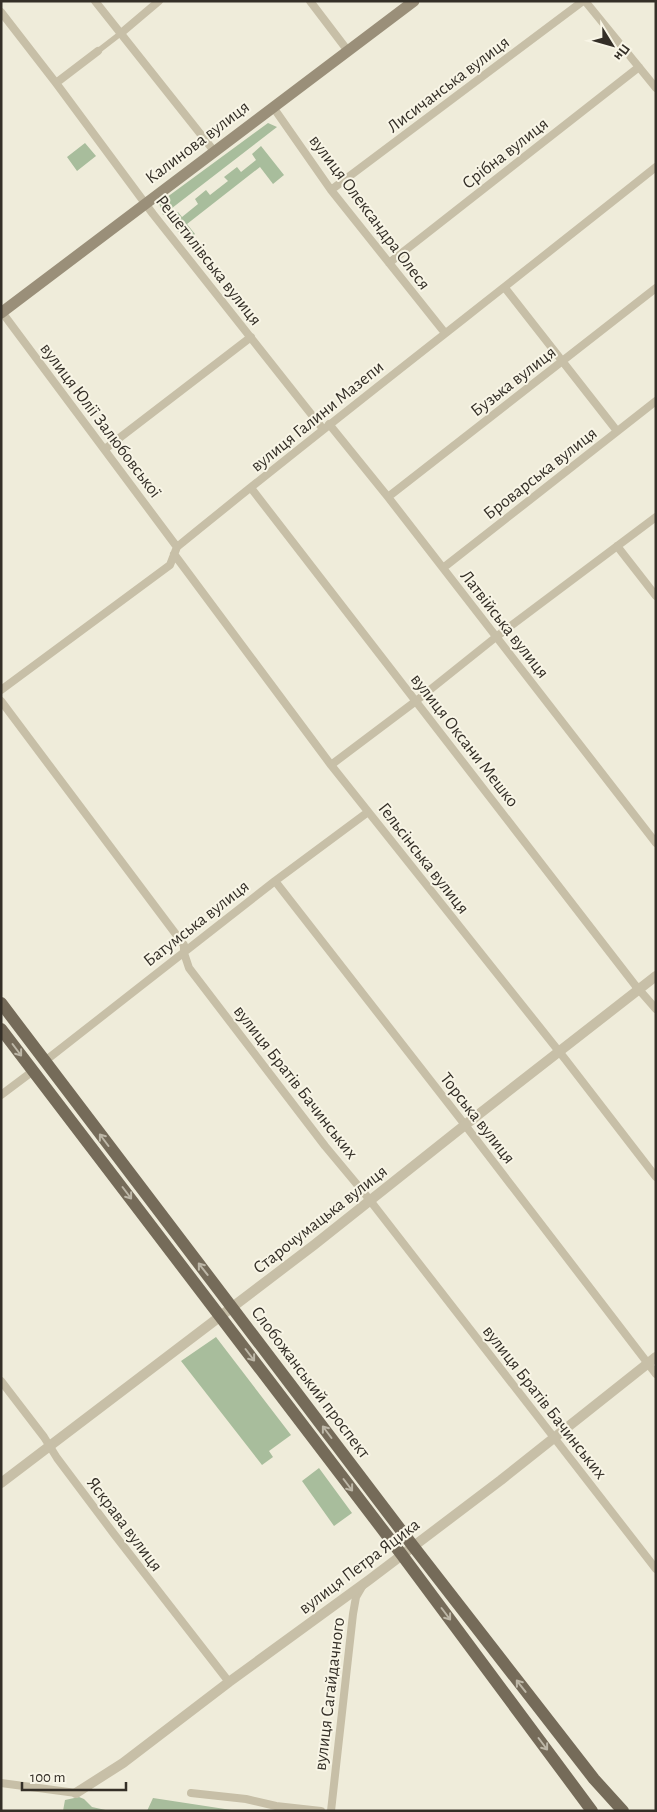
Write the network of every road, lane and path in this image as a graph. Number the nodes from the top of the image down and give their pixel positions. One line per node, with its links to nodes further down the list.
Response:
1 (95, 1): 7 (street)
2 (159, 1): 7 (street)
3 (310, 1): 8 (street)
4 (414, 1): 8 (main road, Калинова вулиця)
5 (584, 1): 10 (street); 16 (street, Лисичанська вулиця)
6 (1, 12): 11 (street, Решетилівська вулиця)
7 (120, 34): 9 (street); 14 (street)
8 (348, 50): 13 (main road, Калинова вулиця)
9 (98, 51): 11 (street)
10 (639, 67): 12 (street); 18 (street, Срібна вулиця)
11 (56, 83): 17 (street, Решетилівська вулиця)
12 (656, 88)
13 (273, 107): 14 (main road, Калинова вулиця); 16 (street, вулиця Олександра Олеся)
14 (214, 152): 17 (main road, Калинова вулиця)
15 (656, 167): 19 (street, вулиця Галини Мазепи)
16 (331, 190): 18 (street, вулиця Олександра Олеся)
17 (145, 203): 21 (main road, Калинова вулиця); 23 (street, Решетилівська вулиця)
18 (389, 263): 22 (street, вулиця Олександра Олеся)
19 (505, 288): 22 (street, вулиця Галини Мазепи); 24 (street)
20 (656, 288): 24 (street, Бузька вулиця)
21 (2, 312): 28 (street, вулиця Юлії Залюбовської)
22 (445, 334): 26 (street, вулиця Галини Мазепи)
23 (251, 337): 26 (street, Решетилівська вулиця); 28 (street)
24 (562, 362): 27 (street); 30 (street, Бузька вулиця)
25 (656, 401): 27 (street, Броварська вулиця)
26 (326, 427): 29 (street, вулиця Галини Мазепи); 30 (street, Латвійська вулиця)
27 (617, 431): 34 (street, Броварська вулиця)
28 (104, 448): 33 (street, вулиця Юлії Залюбовської)
29 (251, 488): 33 (street, вулиця Галини Мазепи); 39 (street, вулиця Оксани Мешко)
30 (388, 497): 34 (street, Латвійська вулиця)
31 (656, 517): 32 (street)
32 (617, 546): 35 (street); 36 (street)
33 (176, 551): 37 (street, вулиця Галини Мазепи); 40 (street, Гельсінська вулиця)
34 (443, 568): 36 (street, Латвійська вулиця)
35 (656, 596)
36 (496, 637): 39 (street); 42 (street, Латвійська вулиця)
37 (1, 690)
38 (1, 701): 44 (street, вулиця Братів Бачинських)
39 (416, 701): 40 (street); 46 (street, вулиця Оксани Мешко)
40 (331, 765): 41 (street, Гельсінська вулиця)
41 (368, 812): 43 (street, Батумська вулиця); 50 (street, Гельсінська вулиця)
42 (656, 843)
43 (275, 882): 44 (street, Батумська вулиця); 54 (street, Торська вулиця)
44 (184, 953): 51 (street, Батумська вулиця); 56 (street, вулиця Братів Бачинських)
45 (656, 976): 46 (street, Старочумацька вулиця)
46 (639, 989): 48 (street, вулиця Оксани Мешко); 50 (street, Старочумацька вулиця)
47 (1, 1003): 51 (main road, Слобожанський проспект)
48 (656, 1009)
49 (1, 1029): 52 (main road, Слобожанський проспект, one-way to 52)
50 (559, 1052): 54 (street, Старочумацька вулиця); 55 (street, Гельсінська вулиця)
51 (45, 1061): 57 (main road, Слобожанський проспект, one-way to 51)
52 (33, 1071): 53 (street); 58 (main road, Слобожанський проспект, one-way to 58)
53 (1, 1095)
54 (465, 1125): 56 (street, Старочумацька вулиця); 59 (street, Торська вулиця)
55 (656, 1177)
56 (370, 1201): 57 (street, Старочумацька вулиця); 62 (street, вулиця Братів Бачинських)
57 (233, 1307): 58 (street, Старочумацька вулиця); 65 (main road, Слобожанський проспект, one-way to 57)
58 (220, 1316): 63 (street, Старочумацька вулиця); 66 (main road, Слобожанський проспект, one-way to 66)
59 (652, 1360): 60 (street, Торська вулиця); 62 (street, вулиця Петра Яцика)
60 (656, 1374)
61 (1, 1381): 63 (street, Яскрава вулиця)
62 (554, 1438): 65 (street, вулиця Петра Яцика); 67 (street, вулиця Братів Бачинських)
63 (49, 1446): 64 (street, Старочумацька вулиця); 69 (street, Яскрава вулиця)
64 (1, 1483)
65 (413, 1546): 66 (street, вулиця Петра Яцика); 70 (main road, Слобожанський проспект, one-way to 65)
66 (402, 1555): 68 (street, вулиця Петра Яцика); 72 (main road, Слобожанський проспект, one-way to 72)
67 (656, 1569)
68 (364, 1584): 69 (street, вулиця Петра Яцика); 76 (street, вулиця Сагайдачного)
69 (229, 1682): 73 (street, вулиця Петра Яцика)
70 (594, 1780): 79 (main road, Слобожанський проспект); 80 (main road, Слобожанський проспект)
71 (1, 1783): 73 (street)
72 (579, 1791): 77 (main road, Слобожанський проспект); 78 (main road, Слобожанський проспект)
73 (76, 1793)
74 (191, 1793): 75 (street)
75 (320, 1811)
76 (331, 1811)
77 (592, 1811)
78 (598, 1811)
79 (614, 1811)
80 (623, 1811)

